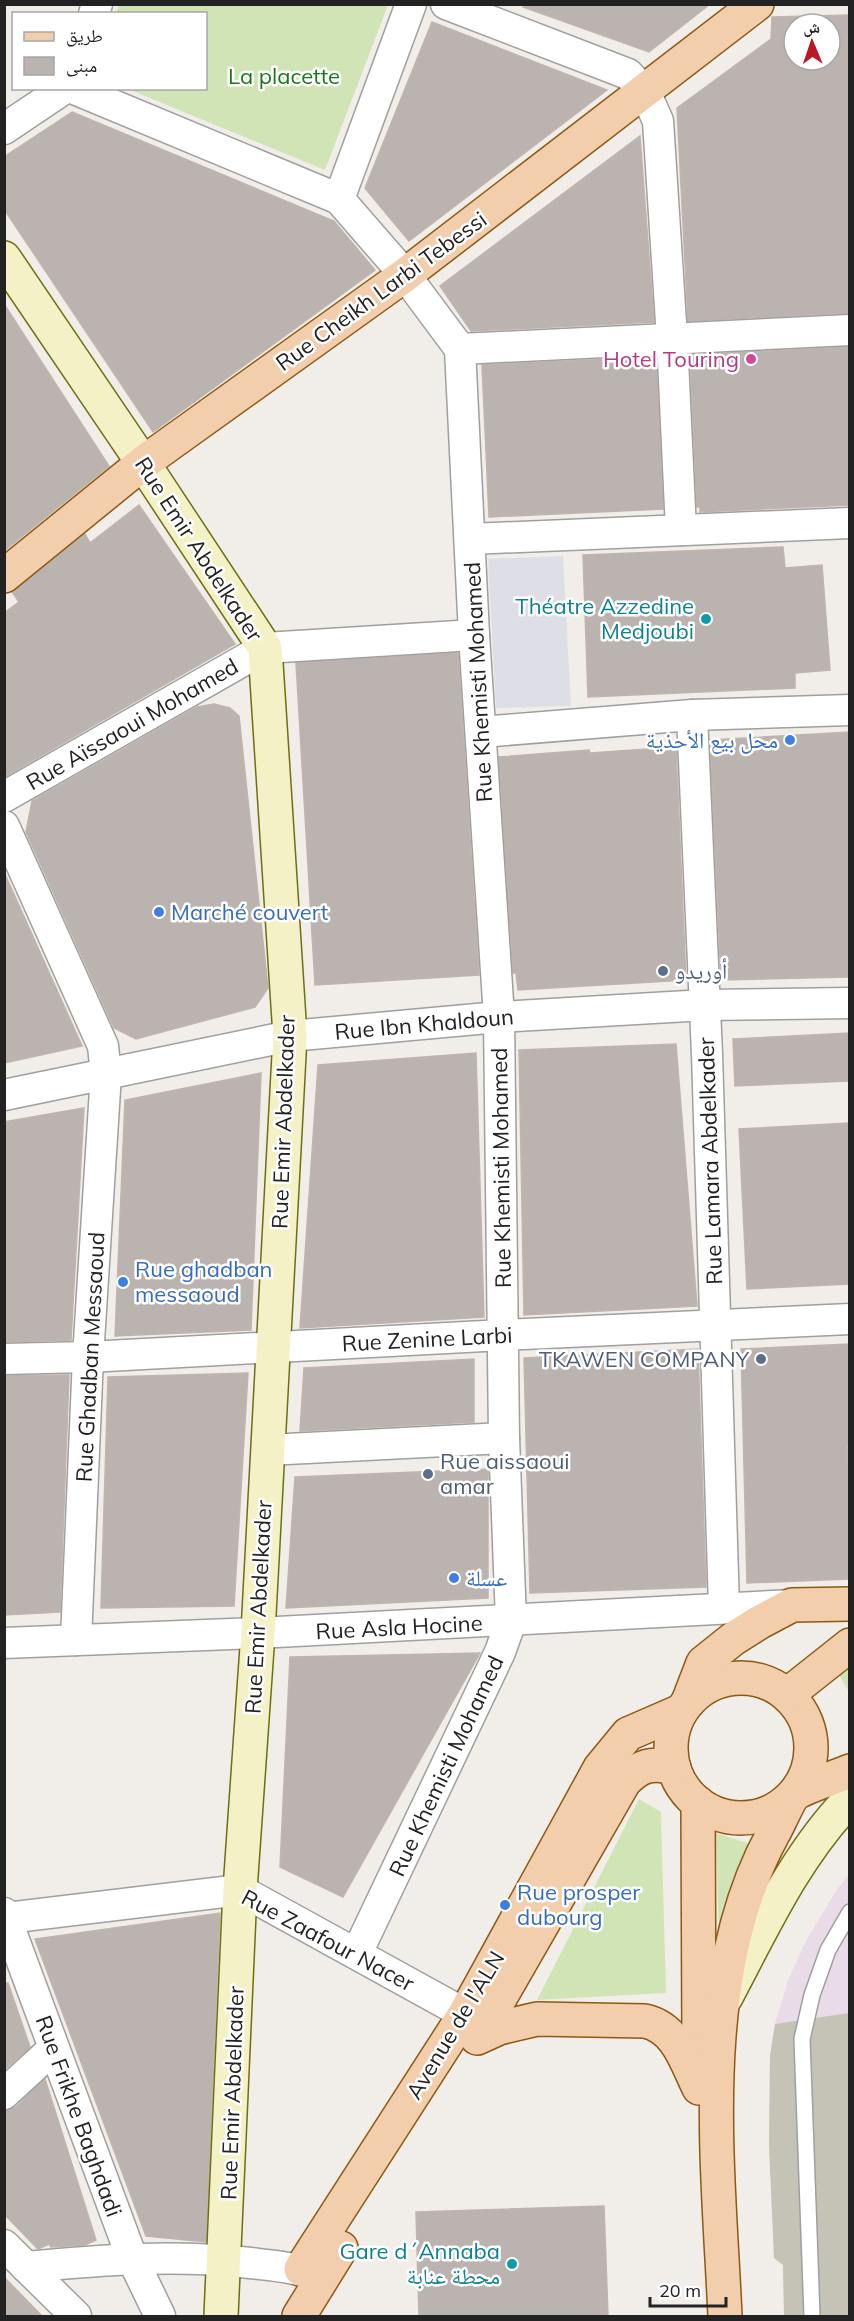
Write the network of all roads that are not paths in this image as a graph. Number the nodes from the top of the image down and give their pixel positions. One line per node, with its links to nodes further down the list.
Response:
1 (411, 4): 8 (street)
2 (446, 4): 6 (street)
3 (757, 4): 6 (main road, Rue Cheikh Larbi Tebessi)
4 (62, 90): 7 (street)
5 (77, 90): 8 (street)
6 (645, 92): 10 (main road, Rue Cheikh Larbi Tebessi); 12 (street)
7 (4, 129)
8 (339, 199): 10 (street)
9 (4, 258): 14 (street, Rue Emir Abdelkader)
10 (405, 275): 13 (street); 14 (main road, Rue Cheikh Larbi Tebessi)
11 (849, 330): 12 (street)
12 (672, 338): 13 (street); 16 (street)
13 (460, 350): 17 (street, Rue Khemisti Mohamed)
14 (143, 463): 18 (main road, Rue Cheikh Larbi Tebessi); 20 (street, Rue Emir Abdelkader)
15 (849, 523): 16 (street)
16 (681, 530): 17 (street)
17 (470, 539): 19 (street, Rue Khemisti Mohamed)
18 (4, 576)
19 (474, 635): 20 (street, Rue Aïssaoui Mohamed); 23 (street, Rue Khemisti Mohamed)
20 (265, 648): 24 (street, Rue Aïssaoui Mohamed); 29 (street, Rue Emir Abdelkader)
21 (849, 710): 22 (street)
22 (692, 715): 23 (street); 27 (street, Rue Lamara Abdelkader)
23 (481, 732): 28 (street, Rue Khemisti Mohamed)
24 (4, 797)
25 (4, 826): 30 (street, Rue Ghadban Messaoud)
26 (849, 1003): 27 (street, Rue Ibn Khaldoun)
27 (705, 1005): 28 (street, Rue Ibn Khaldoun); 33 (street, Rue Lamara Abdelkader)
28 (499, 1017): 29 (street, Rue Ibn Khaldoun); 34 (street, Rue Khemisti Mohamed)
29 (290, 1036): 30 (street, Rue Ibn Khaldoun); 35 (street, Rue Emir Abdelkader)
30 (106, 1074): 31 (street, Rue Ibn Khaldoun); 36 (street, Rue Ghadban Messaoud)
31 (4, 1095)
32 (849, 1319): 33 (street, Rue Zenine Larbi)
33 (716, 1324): 34 (street, Rue Zenine Larbi); 42 (street, Rue Lamara Abdelkader)
34 (503, 1335): 35 (street, Rue Zenine Larbi); 38 (street, Rue Khemisti Mohamed)
35 (272, 1348): 36 (street, Rue Zenine Larbi); 39 (street, Rue Emir Abdelkader)
36 (88, 1357): 37 (street, Rue Zenine Larbi); 45 (street, Rue Ghadban Messaoud)
37 (4, 1359)
38 (504, 1438): 39 (street); 43 (street, Rue Khemisti Mohamed)
39 (267, 1450): 44 (street, Rue Emir Abdelkader)
40 (849, 1604): 41 (main road, Rue Asla Hocine)
41 (792, 1605): 42 (street, Rue Asla Hocine); 48 (main road, Rue Asla Hocine)
42 (724, 1608): 43 (street, Rue Asla Hocine)
43 (511, 1621): 44 (street, Rue Asla Hocine); 60 (street, Rue Khemisti Mohamed)
44 (258, 1633): 45 (street, Rue Asla Hocine); 57 (street, Rue Emir Abdelkader)
45 (76, 1640): 46 (street, Rue Asla Hocine)
46 (4, 1643)
47 (849, 1645): 49 (main road)
48 (702, 1663): 50 (main road); 51 (main road, Rue Asla Hocine)
49 (787, 1695): 50 (main road); 54 (main road)
50 (684, 1707): 51 (main road, Avenue de l'ALN); 52 (main road)
51 (628, 1734): 62 (main road, Avenue de l'ALN)
52 (674, 1768): 56 (main road); 62 (main road, Avenue de l'ALN)
53 (849, 1771): 54 (main road)
54 (795, 1794): 56 (main road); 61 (main road)
55 (849, 1799): 61 (street)
56 (698, 1803): 64 (main road)
57 (240, 1890): 59 (street, Rue Zaafour Nacer); 60 (street, Rue Zaafour Nacer); 68 (street, Rue Emir Abdelkader)
58 (849, 1912): 76 (lane)
59 (6, 1915): 63 (street, Rue Frikhe Baghdadi)
60 (357, 1953): 62 (street, Rue Zaafour Nacer)
61 (721, 2007): 75 (main road)
62 (471, 2026): 64 (main road); 69 (main road, Avenue de l'ALN)
63 (53, 2049): 65 (street); 67 (street, Rue Frikhe Baghdadi)
64 (699, 2088): 74 (main road)
65 (4, 2094)
66 (11, 2253): 67 (street); 70 (street)
67 (132, 2258): 68 (street); 71 (street, Rue Frikhe Baghdadi)
68 (225, 2260): 69 (street); 72 (street, Rue Emir Abdelkader)
69 (311, 2274): 73 (main road, Avenue de l'ALN)
70 (76, 2316)
71 (160, 2316)
72 (221, 2316)
73 (299, 2316)
74 (706, 2316)
75 (725, 2316)
76 (812, 2316)

